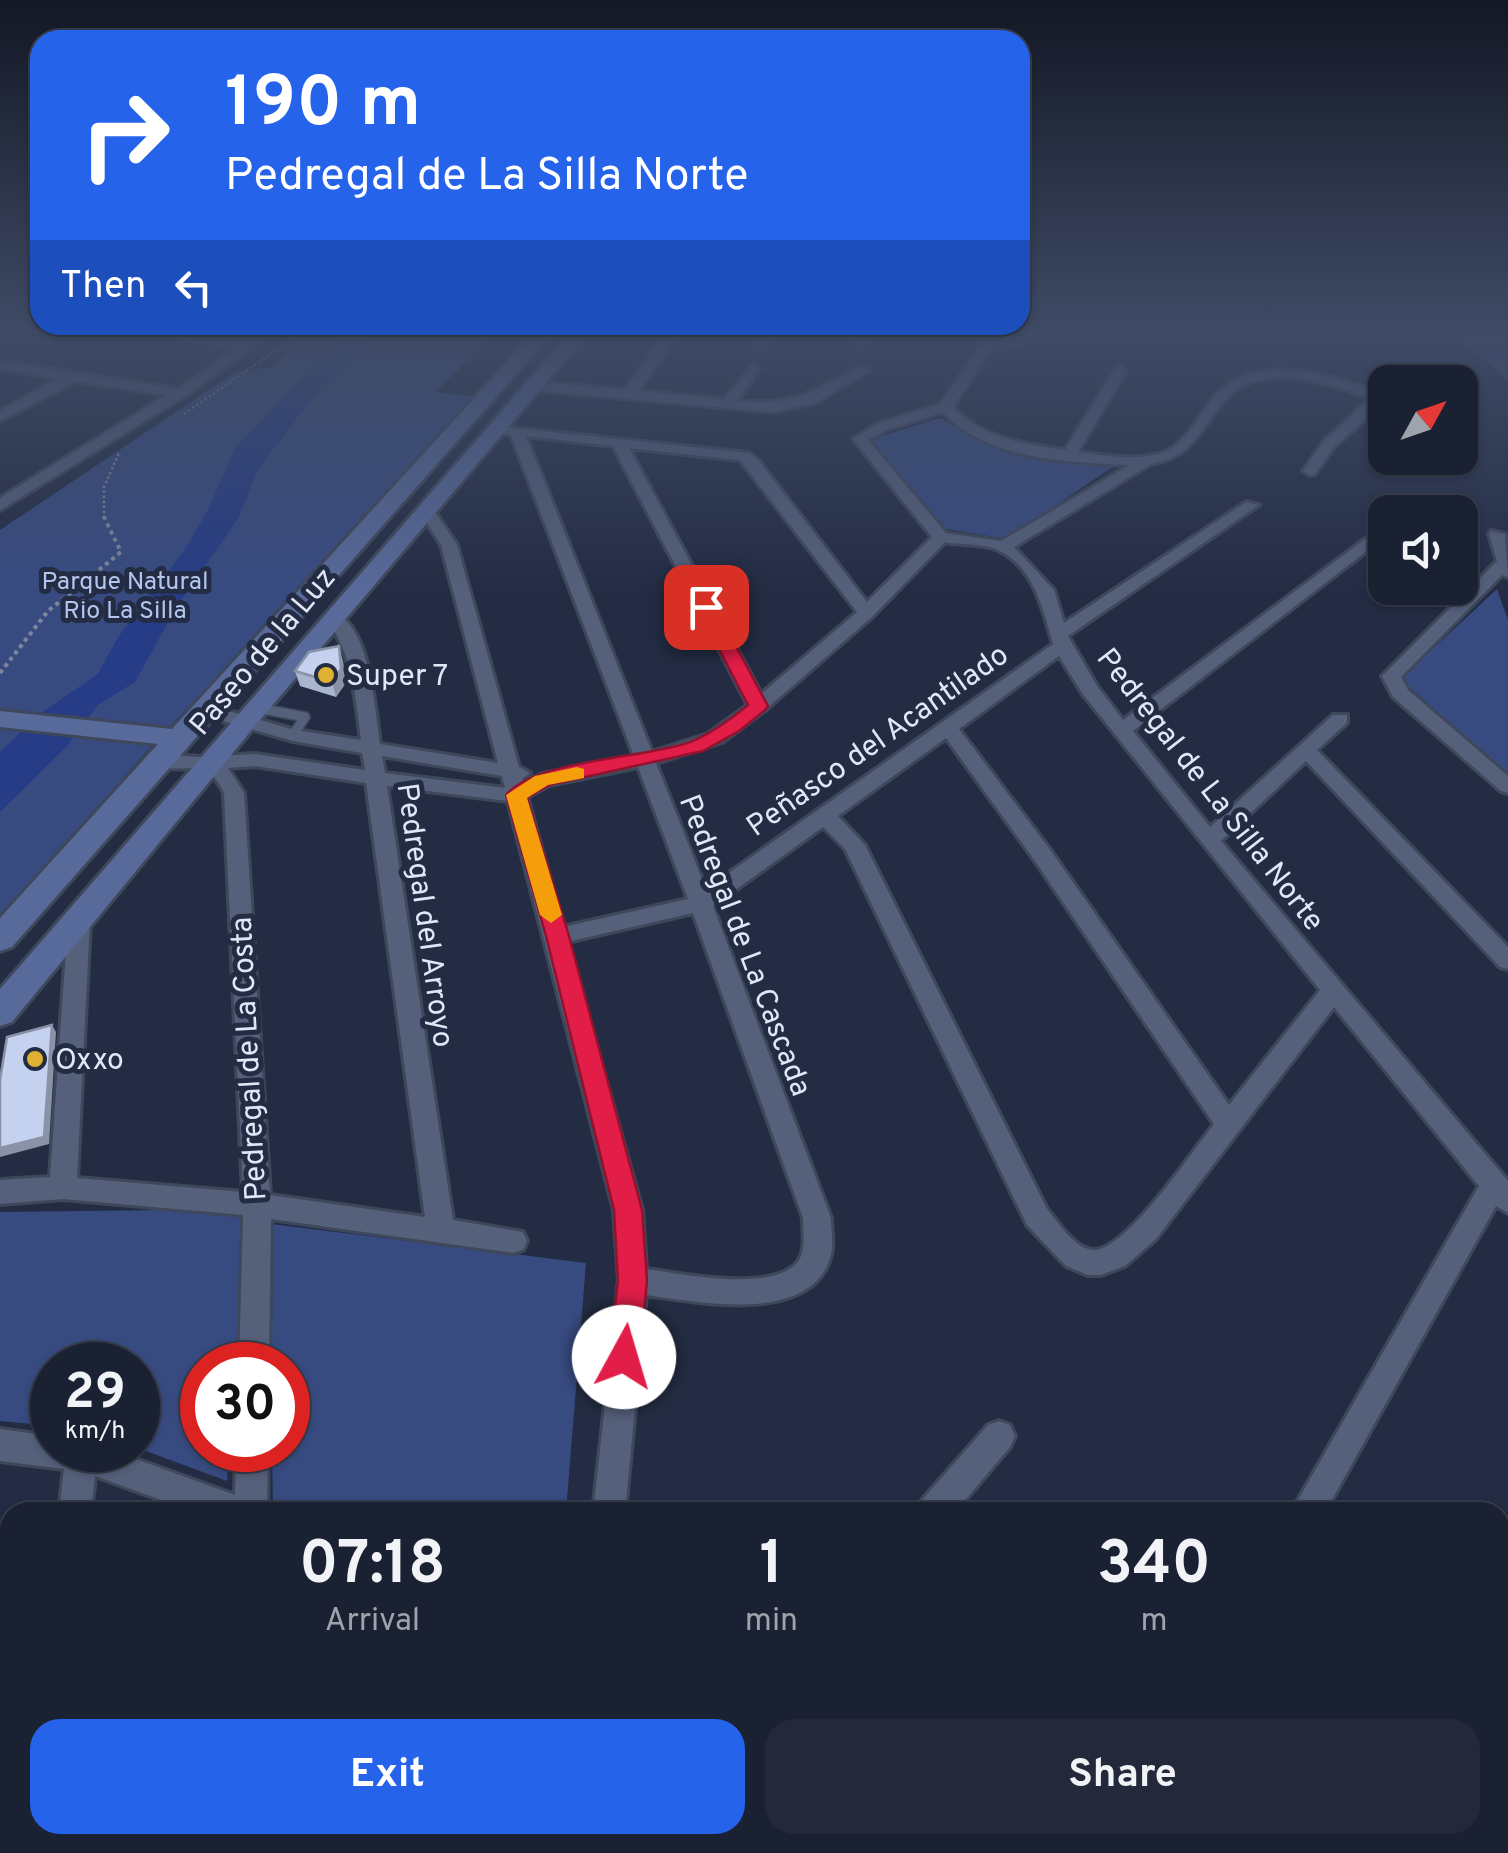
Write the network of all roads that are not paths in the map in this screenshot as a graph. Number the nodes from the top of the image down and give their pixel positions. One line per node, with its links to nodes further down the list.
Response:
1 (136, 420): 15 (street)
2 (465, 420): 27 (street, Paseo de la Luz)
3 (509, 420): 17 (street, Paseo de la Luz)
4 (520, 420): 36 (street, Pedregal de La Cascada)
5 (545, 420): 11 (street)
6 (902, 420): 19 (street)
7 (959, 420): 12 (street)
8 (1090, 420): 12 (street)
9 (1206, 420): 13 (street)
10 (1357, 420): 14 (street)
11 (619, 443): 23 (street); 26 (street)
12 (1070, 454): 13 (street)
13 (1145, 462): 21 (street)
14 (1310, 470)
15 (0, 505)
16 (1251, 505): 25 (street, Peñasco del Acantilado)
17 (426, 509): 24 (street, Paseo de la Luz); 38 (street)
18 (1498, 534): 22 (street)
19 (941, 537): 21 (street); 23 (street)
20 (1368, 542): 32 (street)
21 (1004, 546): 25 (street, Pedregal de La Silla Norte)
22 (1506, 568): 41 (street)
23 (866, 613): 26 (street)
24 (334, 617): 28 (street, Paseo de la Luz); 34 (street, Pedregal del Arroyo)
25 (1061, 640): 31 (street, Peñasco del Acantilado); 32 (street, Pedregal de La Silla Norte)
26 (758, 706): 36 (street)
27 (205, 710): 28 (street); 33 (street, Paseo de la Luz)
28 (250, 714): 34 (street); 37 (street, Paseo de la Luz)
29 (0, 719): 33 (street)
30 (1340, 719): 35 (street)
31 (948, 726): 43 (street, Peñasco del Acantilado); 52 (street)
32 (1122, 730): 44 (street, Pedregal de La Silla Norte)
33 (166, 745): 37 (street); 48 (street, Paseo de la Luz)
34 (372, 748): 38 (street); 39 (street, Pedregal del Arroyo)
35 (1306, 750): 44 (street); 49 (street)
36 (643, 761): 40 (street); 45 (street, Pedregal de La Cascada)
37 (210, 762): 39 (street); 46 (street, Paseo de la Luz); 56 (street, Pedregal de La Costa)
38 (512, 770): 40 (street); 42 (street)
39 (376, 779): 42 (street); 57 (street, Pedregal del Arroyo)
40 (542, 780): 42 (street)
41 (1508, 787)
42 (516, 795): 47 (street)
43 (823, 814): 45 (street, Peñasco del Acantilado); 52 (street)
44 (1208, 840): 50 (street, Pedregal de La Silla Norte)
45 (700, 904): 47 (street, Peñasco del Acantilado); 59 (street, Pedregal de La Cascada)
46 (79, 922): 51 (street, Paseo de la Luz); 53 (street)
47 (557, 936): 59 (street)
48 (0, 939)
49 (1508, 961)
50 (1333, 991): 52 (street); 55 (street, Pedregal de La Silla Norte)
51 (0, 1013)
52 (1230, 1126)
53 (63, 1188): 54 (street); 56 (street)
54 (0, 1192)
55 (1501, 1193): 72 (street)
56 (257, 1204): 57 (street); 60 (street, Pedregal de La Costa)
57 (440, 1228): 58 (street)
58 (513, 1241)
59 (632, 1280): 70 (street)
60 (254, 1342)
61 (999, 1436): 71 (street)
62 (0, 1445): 63 (street)
63 (30, 1449)
64 (79, 1472): 67 (street)
65 (128, 1472): 68 (street)
66 (252, 1472): 69 (street)
67 (76, 1502)
68 (210, 1502)
69 (251, 1502)
70 (610, 1502)
71 (943, 1502)
72 (1317, 1502)

